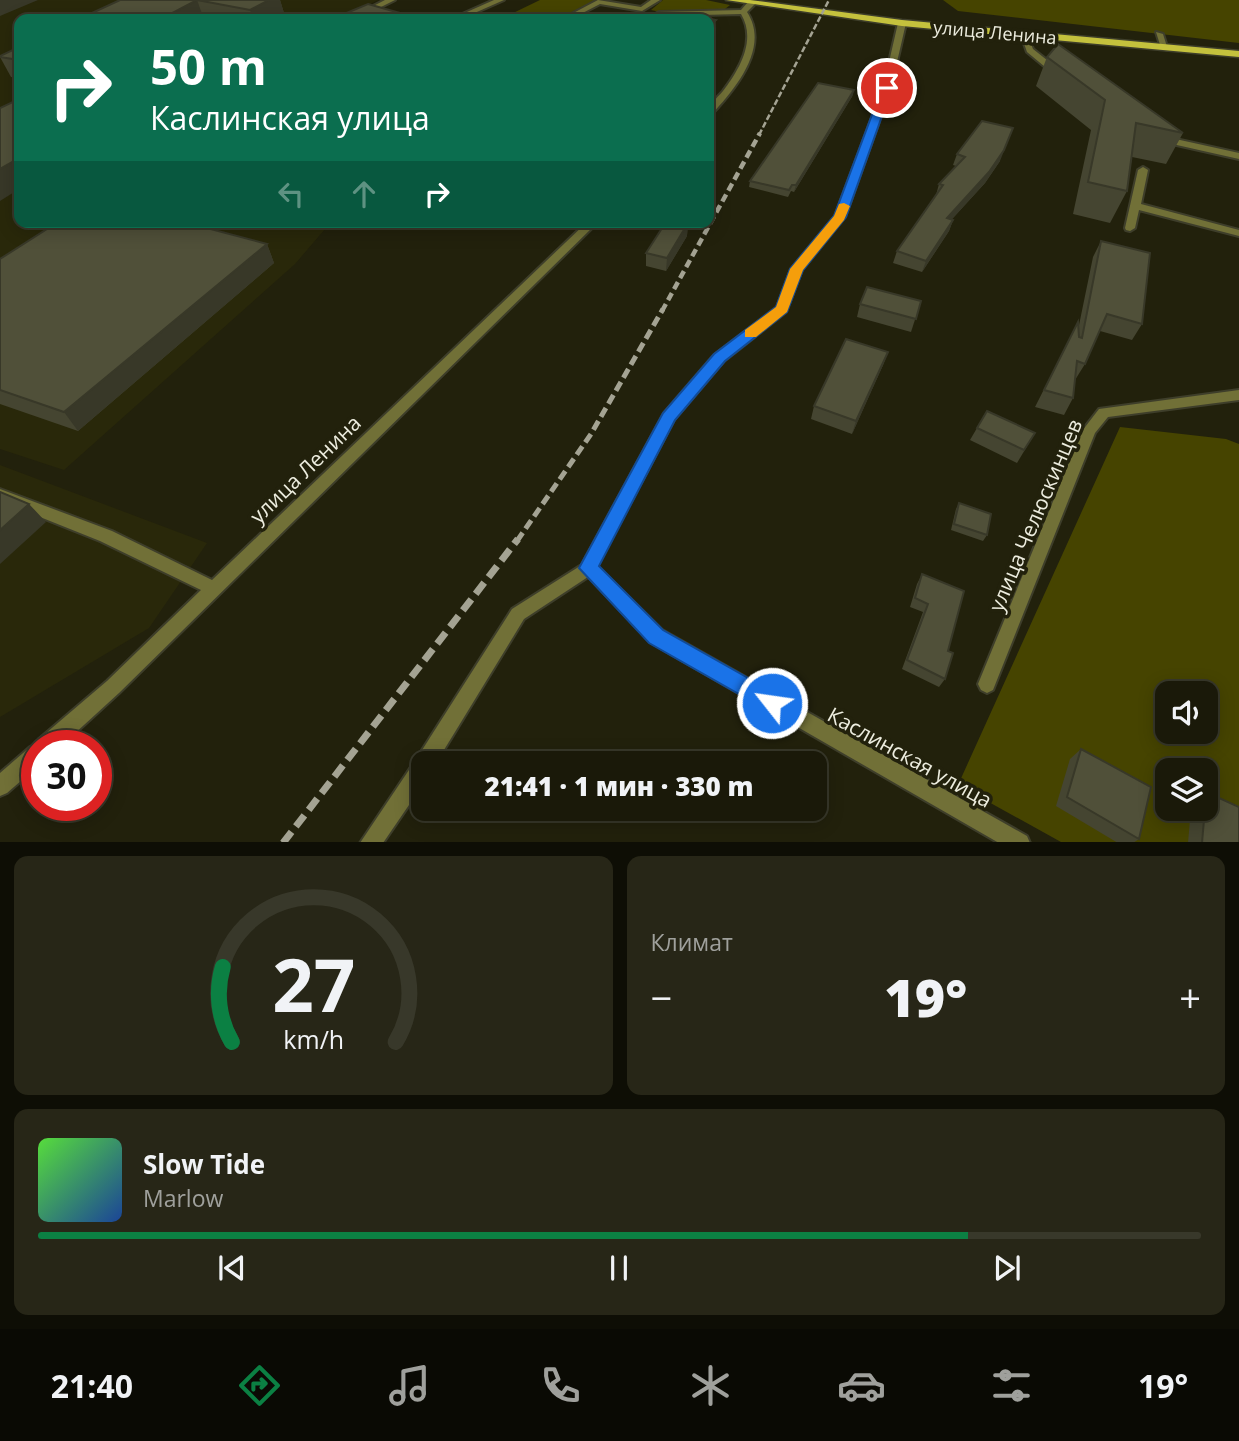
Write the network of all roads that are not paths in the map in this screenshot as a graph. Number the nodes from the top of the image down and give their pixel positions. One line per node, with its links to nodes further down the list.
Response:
1 (391, 0): 7 (street)
2 (500, 0): 8 (street)
3 (656, 0): 9 (street)
4 (730, 0): 5 (main road, улица Ленина)
5 (751, 4): 6 (street); 11 (main road, улица Ленина)
6 (743, 12): 10 (street); 17 (street)
7 (362, 14)
8 (467, 14)
9 (576, 14)
10 (659, 14)
11 (902, 23): 12 (main road, улица Ленина); 27 (street)
12 (1023, 34): 14 (main road, улица Ленина); 16 (street)
13 (1159, 34): 14 (street)
14 (1164, 48): 15 (main road, улица Ленина)
15 (1239, 54)
16 (1065, 79)
17 (714, 106)
18 (1152, 137): 19 (street)
19 (1239, 156)
20 (1143, 170): 21 (street)
21 (1135, 206): 23 (street); 24 (street)
22 (587, 228): 28 (street, улица Ленина)
23 (1130, 228)
24 (1239, 233)
25 (1239, 395): 29 (street, улица Челюскинцев)
26 (0, 495): 28 (street)
27 (588, 568): 31 (street); 36 (street, Каслинская улица)
28 (215, 589): 30 (street, улица Ленина)
29 (987, 684)
30 (64, 730)
31 (432, 751)
32 (21, 768): 34 (street)
33 (411, 783): 35 (street)
34 (0, 786)
35 (370, 842)
36 (1020, 842)

